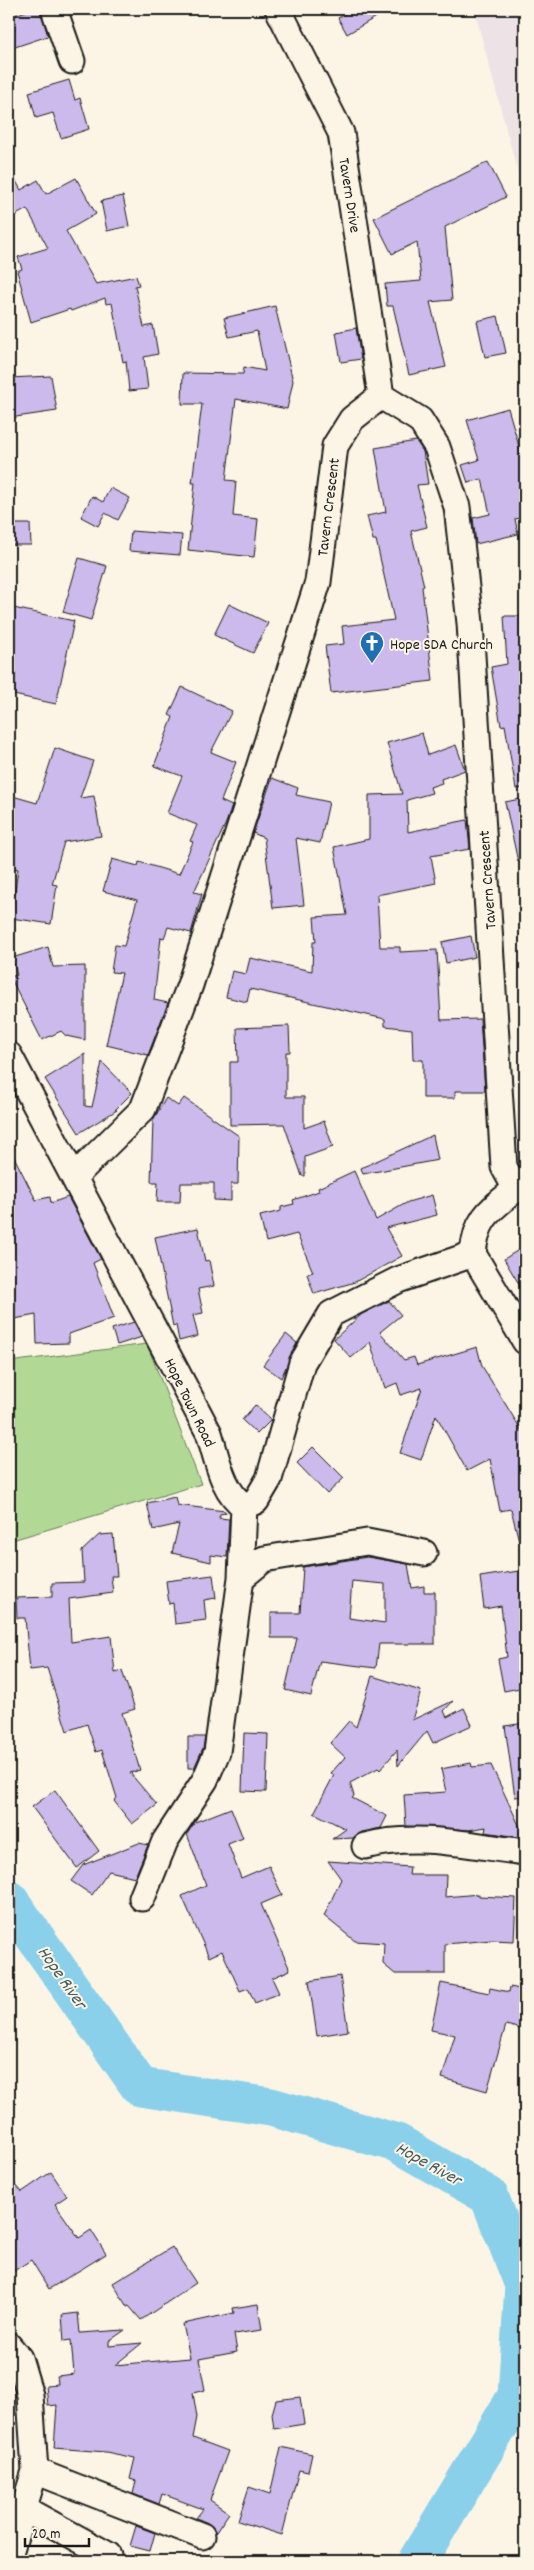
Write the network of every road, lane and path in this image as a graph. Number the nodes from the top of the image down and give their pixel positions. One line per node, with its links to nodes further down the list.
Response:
1 (54, 9): 3 (street)
2 (278, 9): 4 (street, Tavern Drive)
3 (72, 61)
4 (381, 396): 6 (street, Tavern Crescent); 7 (street, Tavern Crescent)
5 (9, 1055): 6 (street, Hope Town Road)
6 (74, 1177): 10 (street, Hope Town Road)
7 (521, 1187): 8 (street)
8 (473, 1254): 9 (street); 10 (street)
9 (525, 1341)
10 (244, 1506): 12 (street)
11 (424, 1553): 12 (street)
12 (241, 1578): 15 (street)
13 (365, 1846): 14 (street)
14 (525, 1852)
15 (142, 1898)
16 (12, 2355): 17 (street)
17 (35, 2471): 18 (street); 19 (street)
18 (24, 2509): 20 (street); 21 (street)
19 (202, 2536)
20 (9, 2556)
21 (108, 2556)

